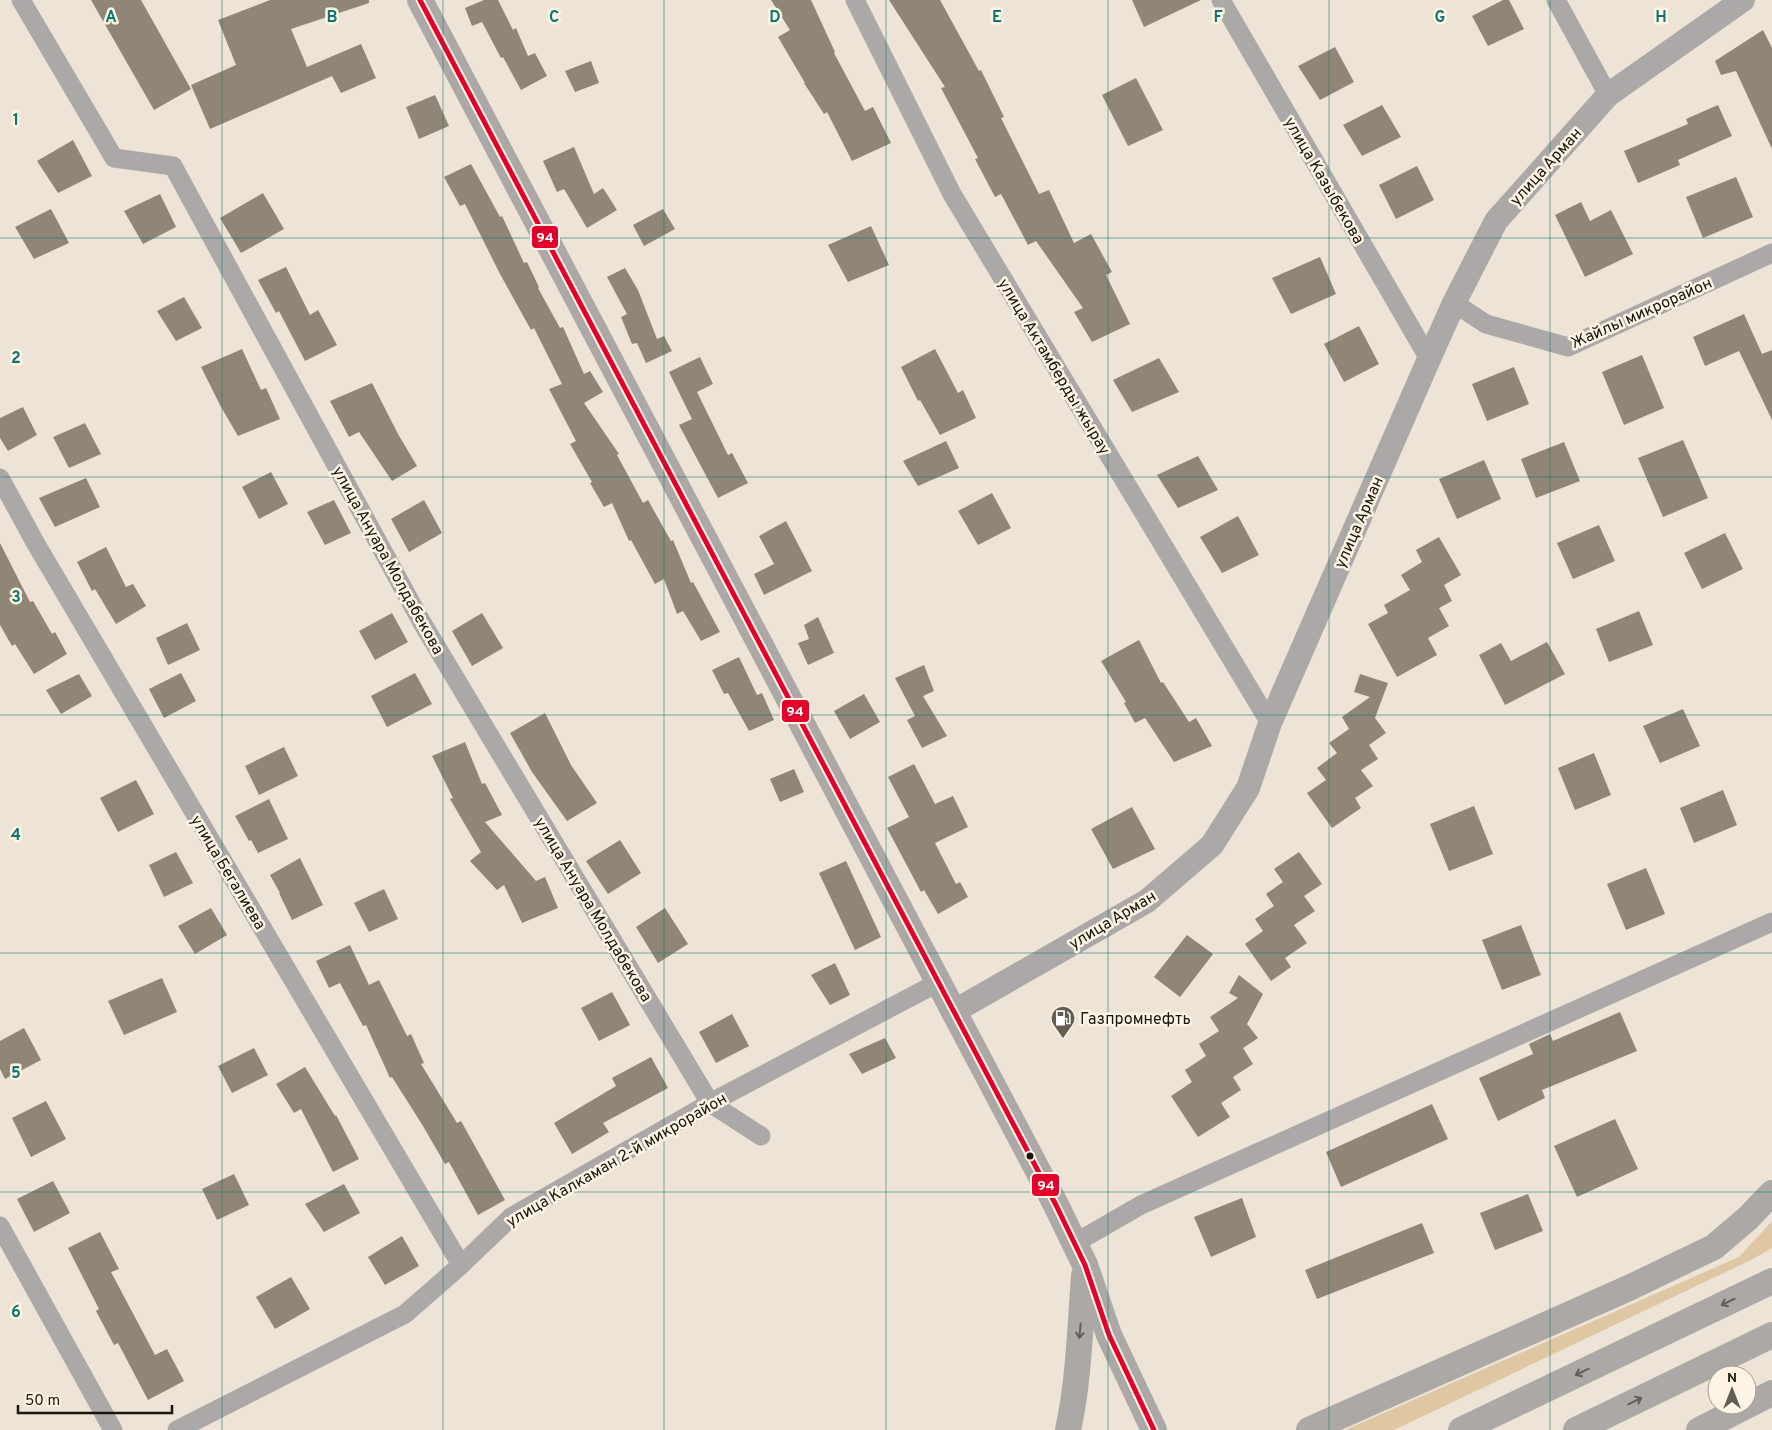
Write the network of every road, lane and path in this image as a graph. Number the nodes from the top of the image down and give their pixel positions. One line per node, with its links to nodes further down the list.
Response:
1 (21, 0): 16 (street, улица Ануара Молдабекова)
2 (420, 0): 14 (main road)
3 (855, 0): 12 (street, улица Актамберды жырау)
4 (1221, 0): 10 (street, улица Казыбекова)
5 (1556, 0): 7 (street)
6 (1743, 0): 7 (street, улица Арман)
7 (1608, 94): 9 (street, улица Арман)
8 (1772, 252): 9 (street, Жайлы микрорайон)
9 (1454, 303): 10 (street, улица Арман)
10 (1429, 360): 12 (street, улица Арман)
11 (0, 478): 21 (street, улица Бегалиева)
12 (1270, 723): 15 (street, улица Арман)
13 (1772, 922): 20 (street)
14 (939, 982): 15 (main road); 16 (street, улица Калкаман 2-й микрорайон)
15 (953, 1012): 20 (main road)
16 (710, 1103): 17 (street, улица Ануара Молдабекова); 21 (street, улица Калкаман 2-й микрорайон)
17 (761, 1136)
18 (1772, 1193): 30 (main road)
19 (0, 1226): 26 (street)
20 (1080, 1254): 25 (main road); 28 (main road, one-way to 28)
21 (461, 1265): 27 (street, улица Калкаман 2-й микрорайон)
22 (1772, 1281): 31 (main road, one-way to 31)
23 (1772, 1335): 32 (main road, one-way to 23)
24 (1772, 1393): 33 (main road)
25 (1150, 1421): 29 (main road)
26 (113, 1430)
27 (177, 1430)
28 (1068, 1430)
29 (1168, 1430)
30 (1309, 1430)
31 (1461, 1430)
32 (1576, 1430)
33 (1698, 1430)

